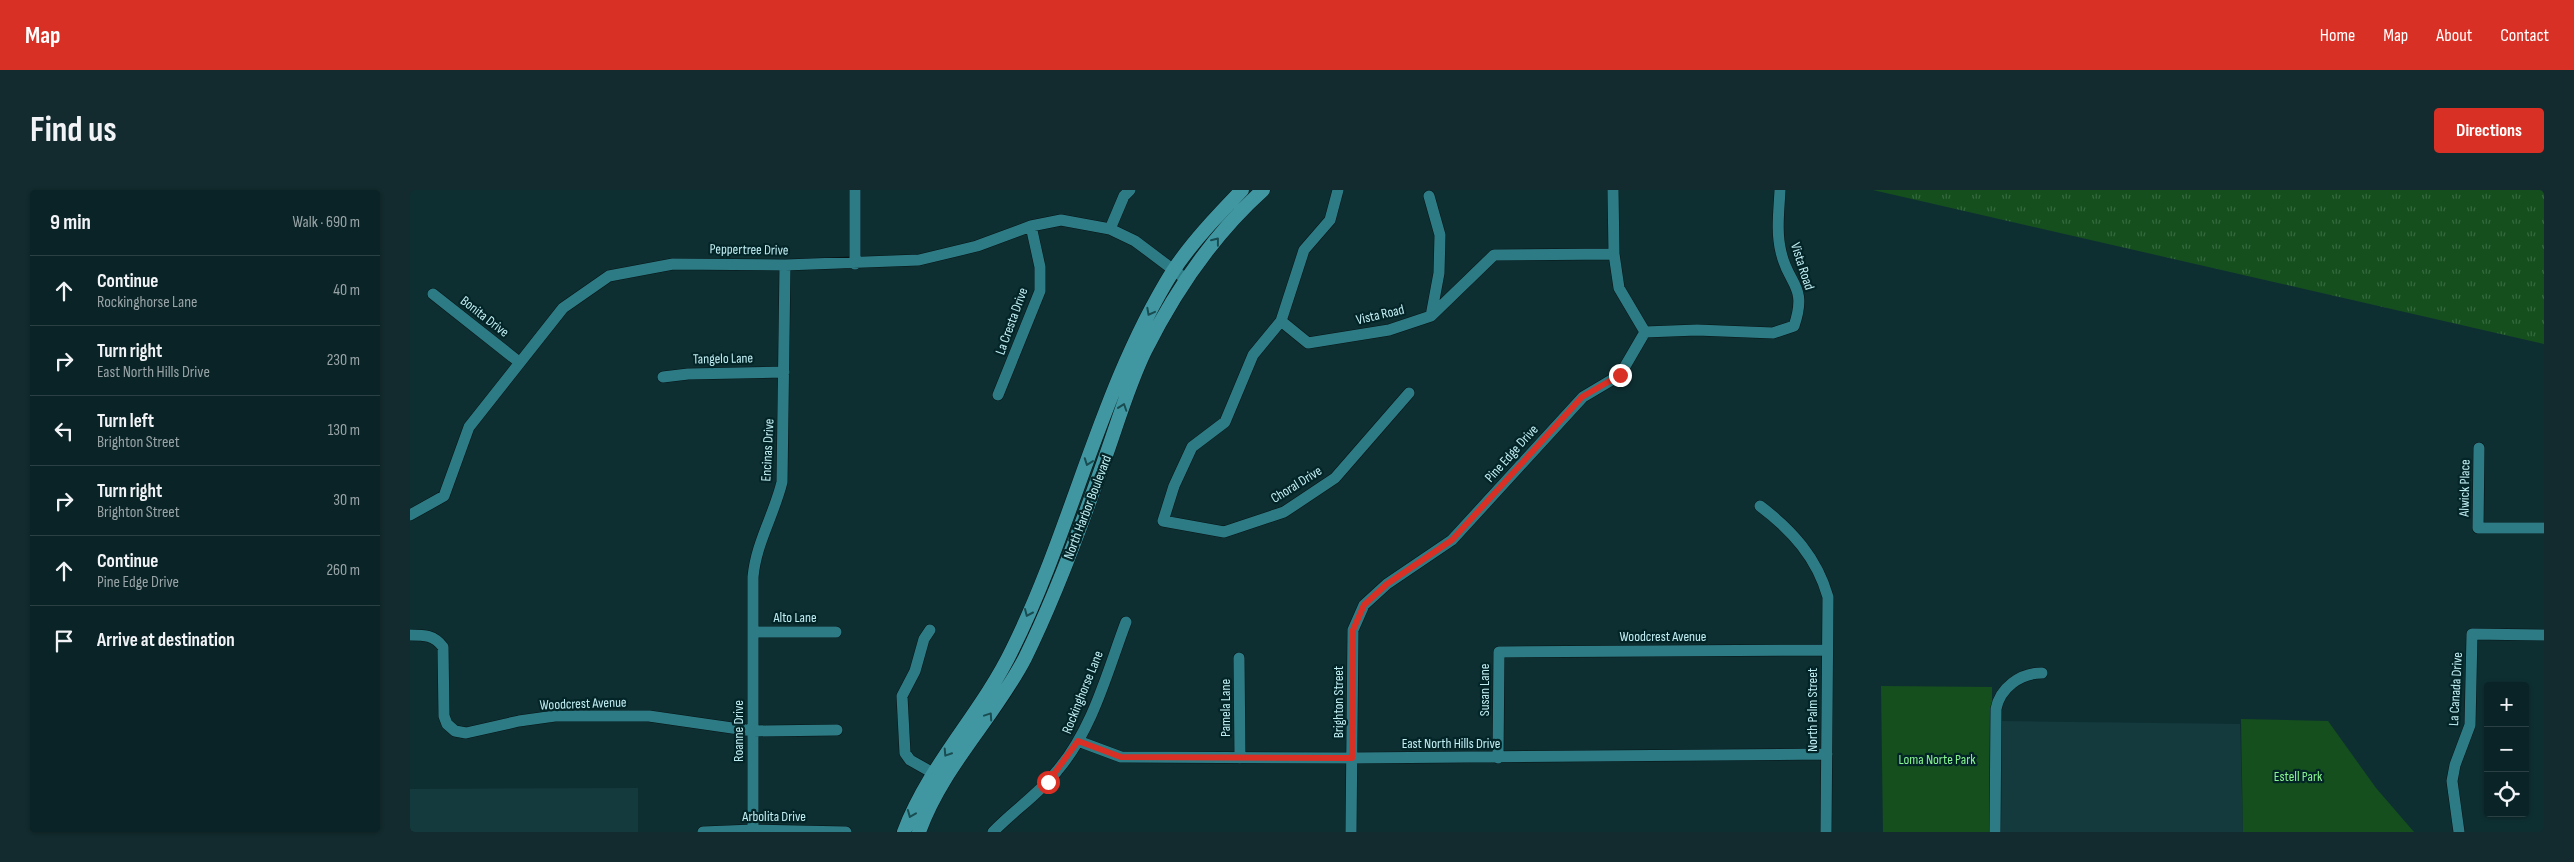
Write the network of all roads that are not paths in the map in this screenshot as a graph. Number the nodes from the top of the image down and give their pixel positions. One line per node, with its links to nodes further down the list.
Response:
1 (855, 190): 12 (street)
2 (1130, 190): 10 (street)
3 (1242, 190): 14 (main road, North Harbor Boulevard)
4 (1263, 190): 15 (main road, North Harbor Boulevard, one-way to 4)
5 (1338, 190): 18 (street)
6 (1613, 190): 11 (street)
7 (1780, 190): 19 (street, Vista Road)
8 (1429, 196): 17 (street)
9 (1031, 226): 10 (street, Peppertree Drive); 12 (street, Peppertree Drive); 24 (street, La Cresta Drive)
10 (1110, 229): 14 (street, Peppertree Drive)
11 (1614, 254): 17 (street, Vista Road); 19 (street)
12 (855, 264): 13 (street, Peppertree Drive)
13 (785, 265): 20 (street, Peppertree Drive); 21 (street, Encinas Drive)
14 (1174, 270): 15 (street, Peppertree Drive); 47 (main road, North Harbor Boulevard, one-way to 47)
15 (1187, 280): 52 (main road, North Harbor Boulevard, one-way to 15)
16 (432, 294): 20 (street, Bonita Drive)
17 (1431, 316): 18 (street, Vista Road)
18 (1281, 320): 23 (street, Choral Drive)
19 (1645, 332): 29 (street, Pine Edge Drive)
20 (518, 362): 27 (street, Peppertree Drive)
21 (784, 372): 22 (street, Tangelo Lane); 32 (street, Encinas Drive)
22 (663, 377)
23 (1409, 393)
24 (998, 395)
25 (2479, 448): 28 (street, Alwick Place)
26 (1760, 506): 36 (street, North Palm Street)
27 (410, 515)
28 (2544, 528)
29 (1387, 584): 45 (street, Brighton Street)
30 (1126, 622): 42 (street, Rockinghorse Lane)
31 (930, 630): 47 (street)
32 (754, 632): 33 (street, Alto Lane); 41 (street, Roanne Drive)
33 (836, 632)
34 (410, 635): 41 (street, Woodcrest Avenue)
35 (2544, 635): 57 (street, La Canada Drive)
36 (1827, 650): 37 (street, Woodcrest Avenue); 43 (street, North Palm Street)
37 (1499, 652): 46 (street, Susan Lane)
38 (1240, 658): 44 (street, Pamela Lane)
39 (2042, 672): 56 (street)
40 (837, 730): 41 (street, Woodcrest Avenue)
41 (753, 731): 48 (street, Roanne Drive)
42 (1078, 741): 44 (street, East North Hills Drive); 53 (street, Rockinghorse Lane)
43 (1827, 754): 46 (street, East North Hills Drive); 55 (street, North Palm Street)
44 (1240, 758): 45 (street, East North Hills Drive)
45 (1352, 758): 46 (street, East North Hills Drive); 54 (street, Brighton Street)
46 (1498, 758)
47 (933, 773): 51 (main road, North Harbor Boulevard, one-way to 51)
48 (754, 830): 49 (street, Arbolita Drive); 50 (street, Arbolita Drive)
49 (703, 832)
50 (846, 832)
51 (904, 832)
52 (919, 832)
53 (993, 832)
54 (1351, 832)
55 (1826, 832)
56 (1995, 832)
57 (2459, 832)

